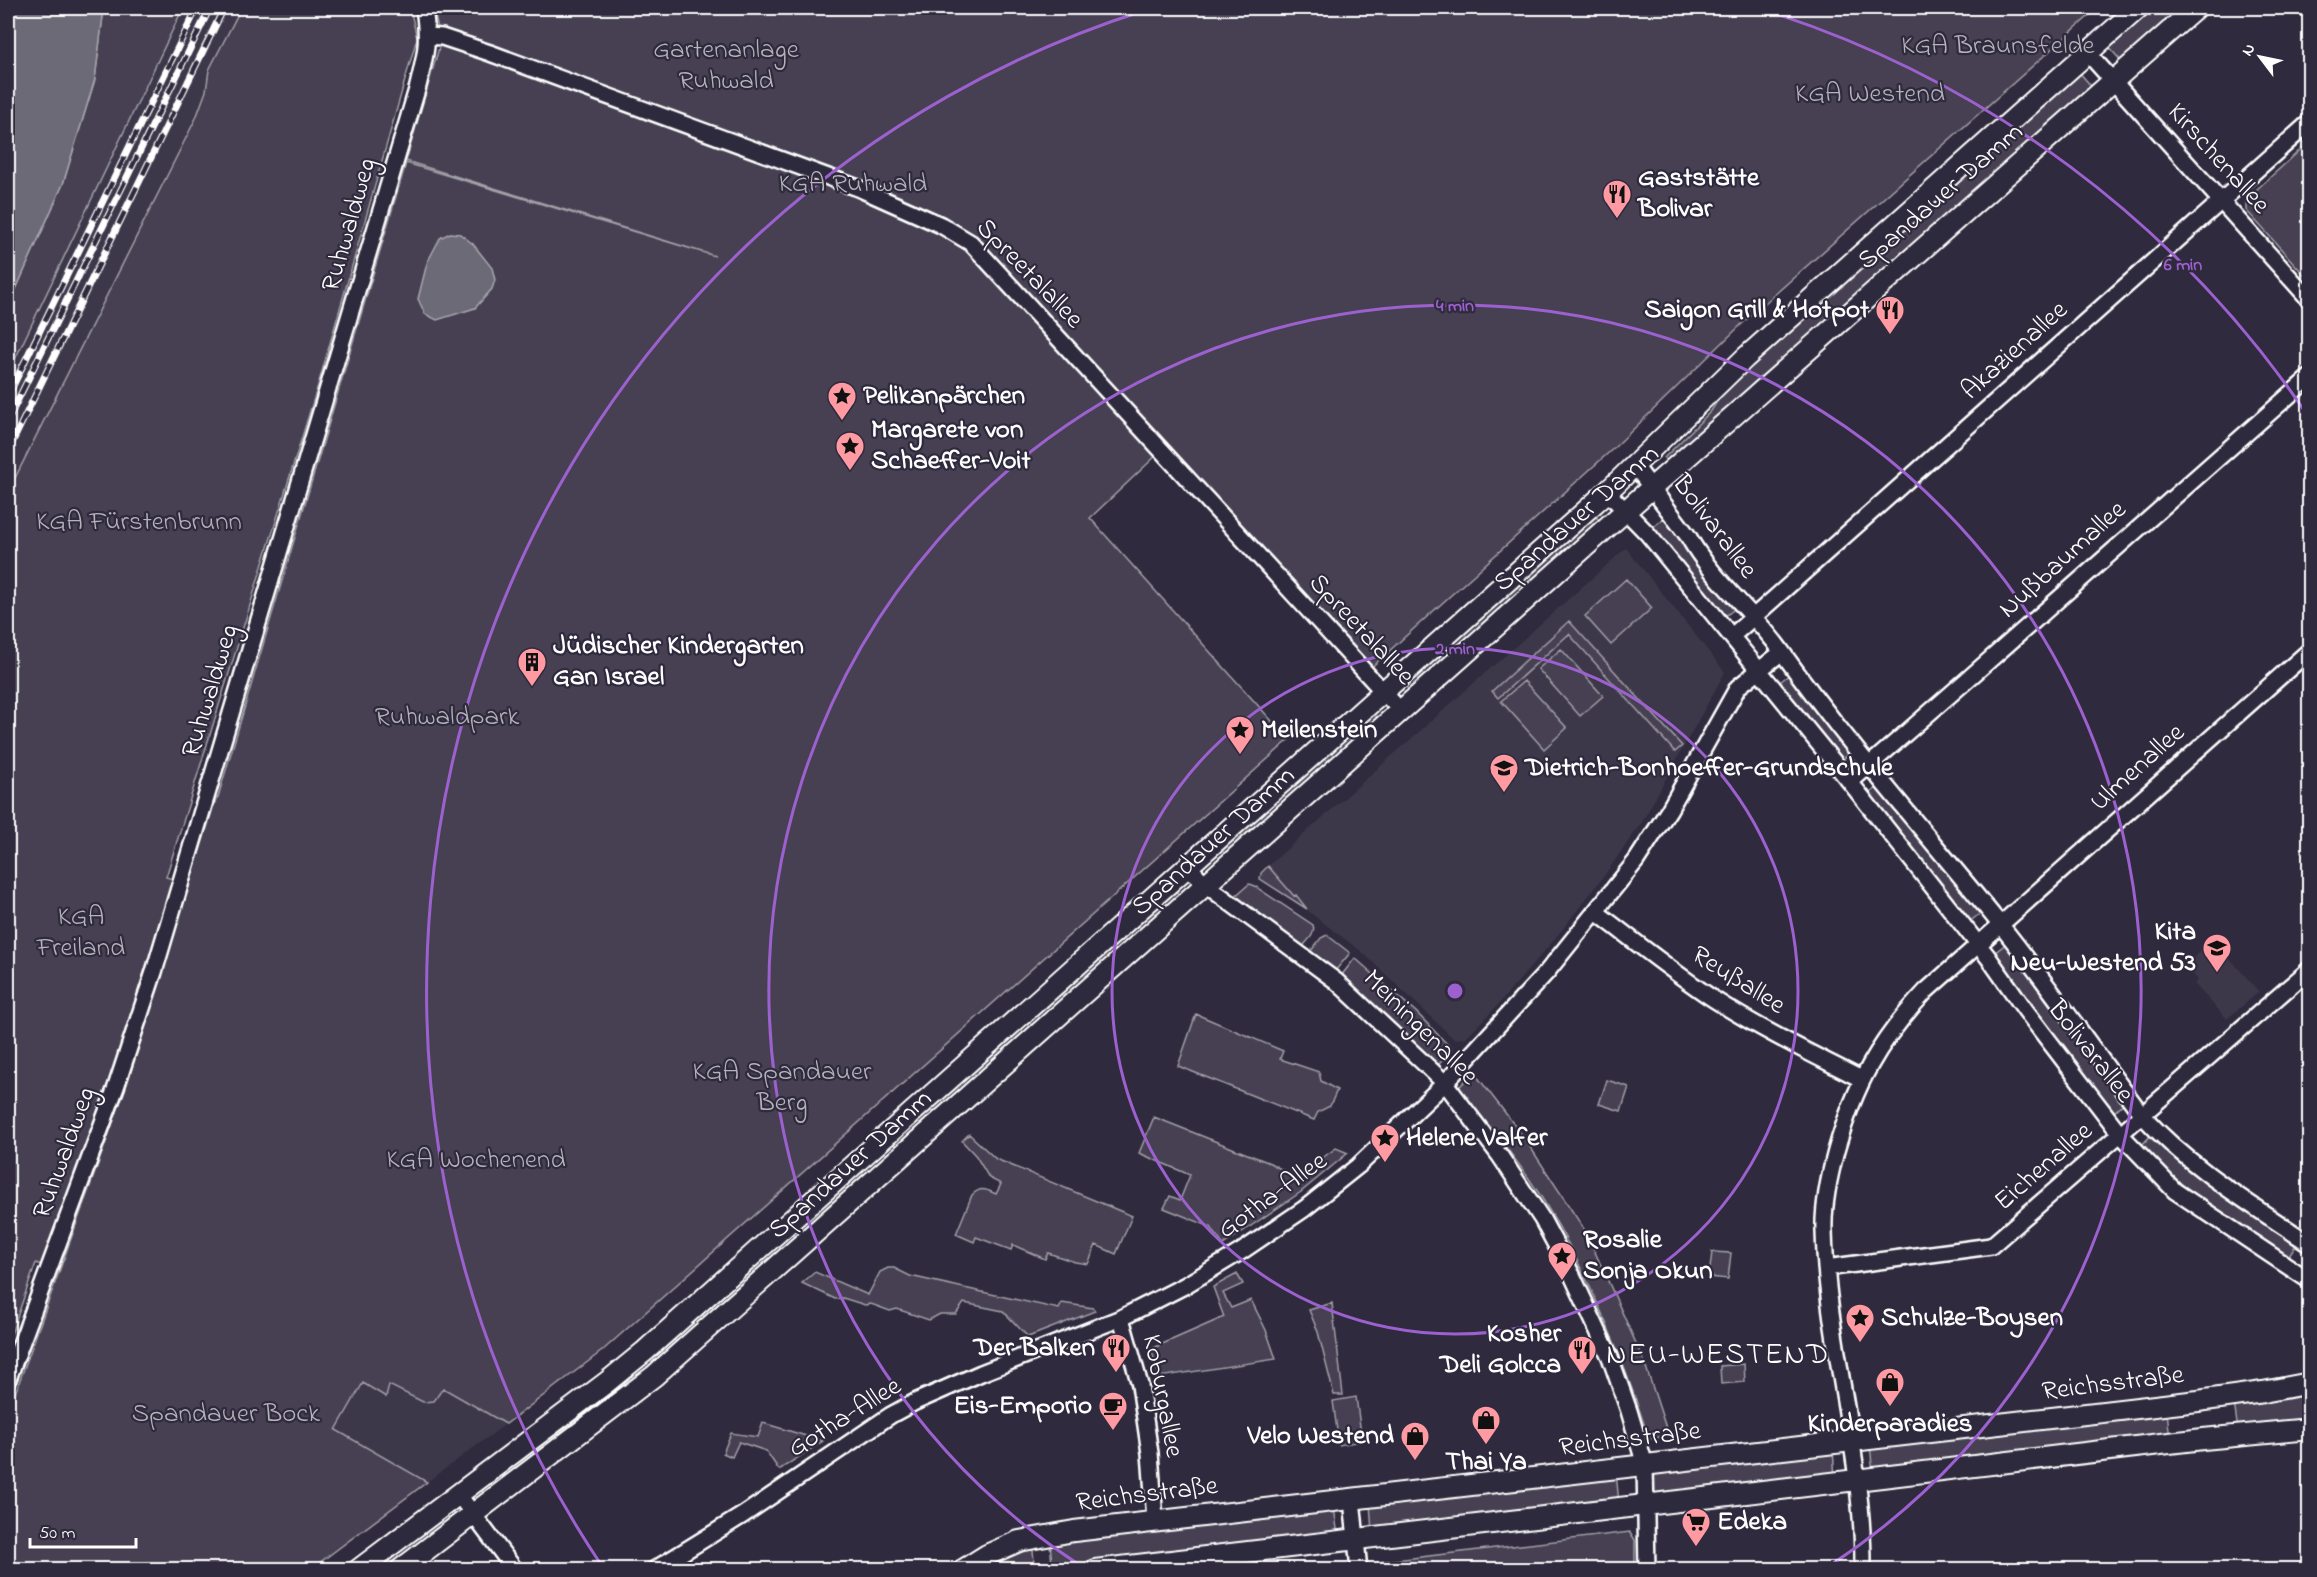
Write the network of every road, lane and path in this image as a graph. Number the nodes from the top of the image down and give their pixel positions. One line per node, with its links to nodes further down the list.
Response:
1 (424, 8): 4 (street, Ruhwaldweg)
2 (2138, 8): 5 (main road, Spandauer Damm)
3 (2196, 8): 6 (main road, Spandauer Damm)
4 (428, 36): 20 (street, Spreetalallee); 38 (street, Ruhwaldweg)
5 (2087, 52): 6 (street, Kirschenallee); 11 (main road, Spandauer Damm)
6 (2114, 80): 8 (street, Kirschenallee); 12 (main road, Spandauer Damm)
7 (2310, 122): 8 (street, Akazienallee)
8 (2221, 201): 9 (street, Kirschenallee); 15 (street, Akazienallee)
9 (2310, 300)
10 (2310, 377): 22 (street, Nußbaumallee)
11 (1635, 466): 12 (street, Bolivarallee); 13 (main road, Spandauer Damm)
12 (1653, 487): 14 (main road, Spandauer Damm); 15 (street, Bolivarallee)
13 (1607, 492): 14 (street, Bolivarallee); 20 (main road, Spandauer Damm)
14 (1625, 511): 16 (street, Bolivarallee); 21 (main road, Spandauer Damm)
15 (1755, 617): 16 (street, Bolivarallee); 18 (street, Bolivarallee)
16 (1732, 636): 19 (street, Bolivarallee)
17 (2310, 650): 27 (street, Ulmenallee)
18 (1782, 652): 19 (street); 22 (street, Bolivarallee)
19 (1759, 670): 23 (street, Bolivarallee); 26 (street, Gotha-Allee)
20 (1384, 692): 21 (street, Spreetalallee); 24 (main road, Spandauer Damm)
21 (1401, 711): 25 (main road, Spandauer Damm)
22 (1870, 764): 23 (street, Nußbaumallee); 27 (street, Bolivarallee)
23 (1850, 782): 28 (street, Bolivarallee)
24 (1189, 867): 25 (street, Meiningenallee); 44 (main road, Spandauer Damm)
25 (1206, 885): 31 (street, Meiningenallee); 47 (main road, Spandauer Damm)
26 (1596, 912): 30 (street, Reußallee); 31 (street, Gotha-Allee)
27 (2000, 924): 28 (street, Ulmenallee); 32 (street, Bolivarallee)
28 (1978, 944): 30 (street, Ulmenallee); 33 (street, Bolivarallee)
29 (2310, 969): 32 (street, Eichenallee)
30 (1862, 1079): 35 (street, Ulmenallee)
31 (1445, 1083): 37 (street, Gotha-Allee); 42 (street, Meiningenallee)
32 (2143, 1116): 33 (street, Eichenallee); 34 (street, Bolivarallee)
33 (2121, 1135): 35 (street, Eichenallee); 36 (street, Bolivarallee)
34 (2310, 1244)
35 (1826, 1268): 41 (street, Ulmenallee)
36 (2310, 1281)
37 (1121, 1318): 48 (street, Koburgallee); 53 (street, Gotha-Allee)
38 (8, 1379)
39 (2310, 1383): 41 (main road, Reichsstraße)
40 (2310, 1430): 43 (main road)
41 (1850, 1442): 42 (main road, Reichsstraße); 43 (street, Ulmenallee)
42 (1645, 1466): 45 (main road, Reichsstraße); 46 (street, Meiningenallee)
43 (1856, 1480): 46 (main road); 58 (street, Ulmenallee)
44 (458, 1494): 47 (street); 50 (main road, Spandauer Damm)
45 (1352, 1500): 48 (main road, Reichsstraße); 49 (street)
46 (1646, 1505): 49 (main road); 57 (street, Meiningenallee)
47 (474, 1514): 51 (main road, Spandauer Damm); 52 (street)
48 (1155, 1521): 54 (main road, Reichsstraße)
49 (1356, 1538): 55 (main road); 56 (street)
50 (358, 1569)
51 (400, 1569)
52 (515, 1569)
53 (654, 1569)
54 (963, 1569)
55 (1095, 1569)
56 (1359, 1569)
57 (1647, 1569)
58 (1863, 1569)

